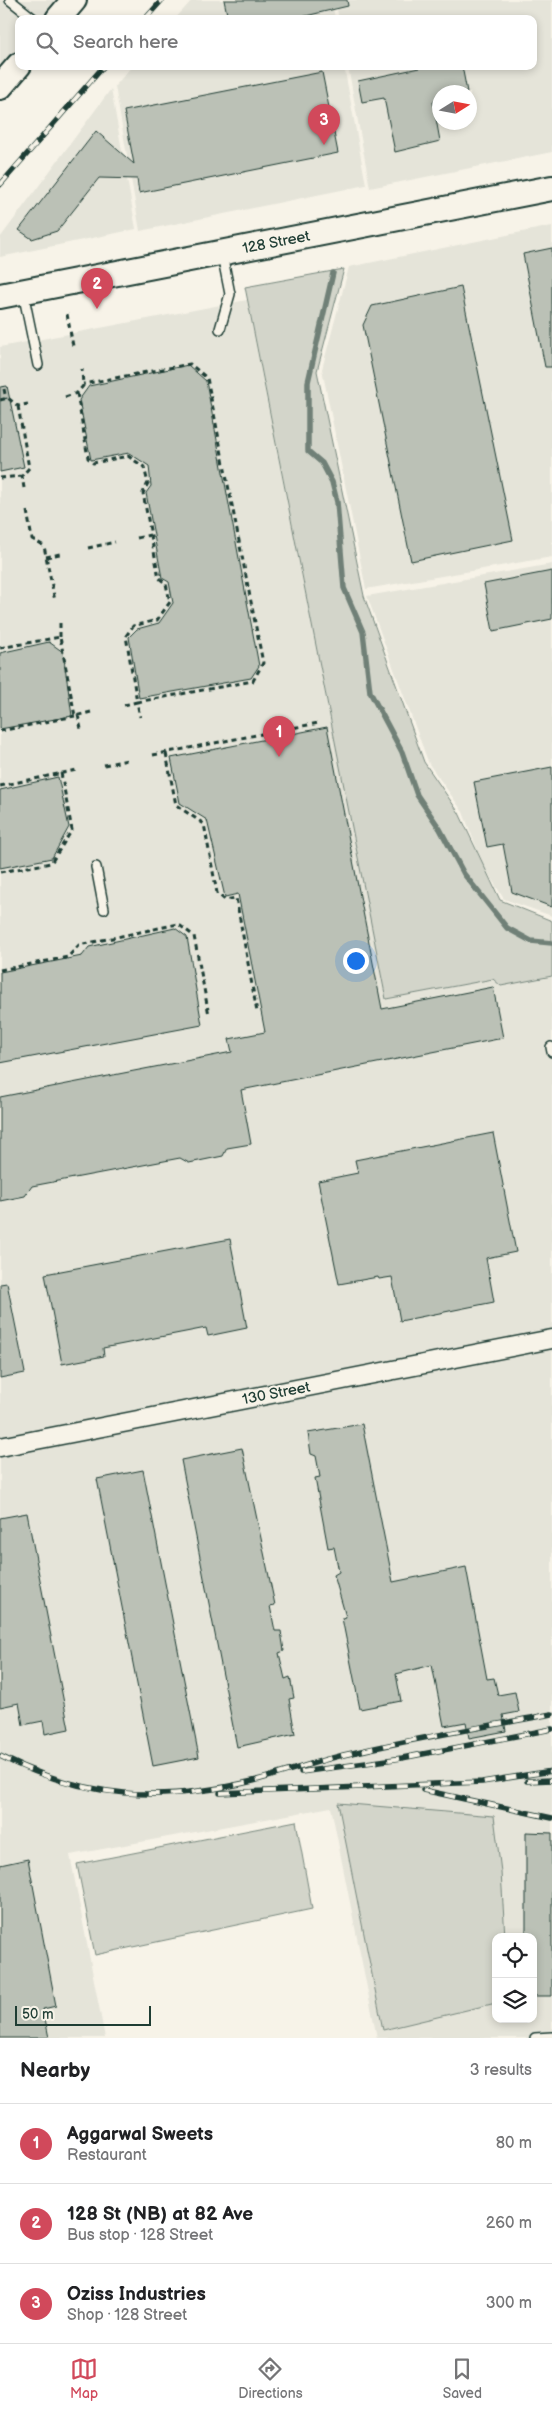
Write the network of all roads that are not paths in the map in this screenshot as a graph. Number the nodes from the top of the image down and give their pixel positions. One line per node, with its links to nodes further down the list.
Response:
1 (10, 0): 3 (lane)
2 (74, 0): 4 (main road)
3 (29, 15)
4 (61, 15)
5 (15, 70): 6 (main road)
6 (0, 87)
7 (552, 188): 8 (main road, 128 Street)
8 (222, 253): 9 (main road, 128 Street); 10 (lane)
9 (11, 294): 11 (lane)
10 (220, 329)
11 (38, 365)
12 (96, 867): 13 (lane)
13 (104, 910)
14 (552, 1339): 15 (street, 130 Street)
15 (0, 1447)
16 (552, 2037): 17 (lane)
17 (535, 2038)

